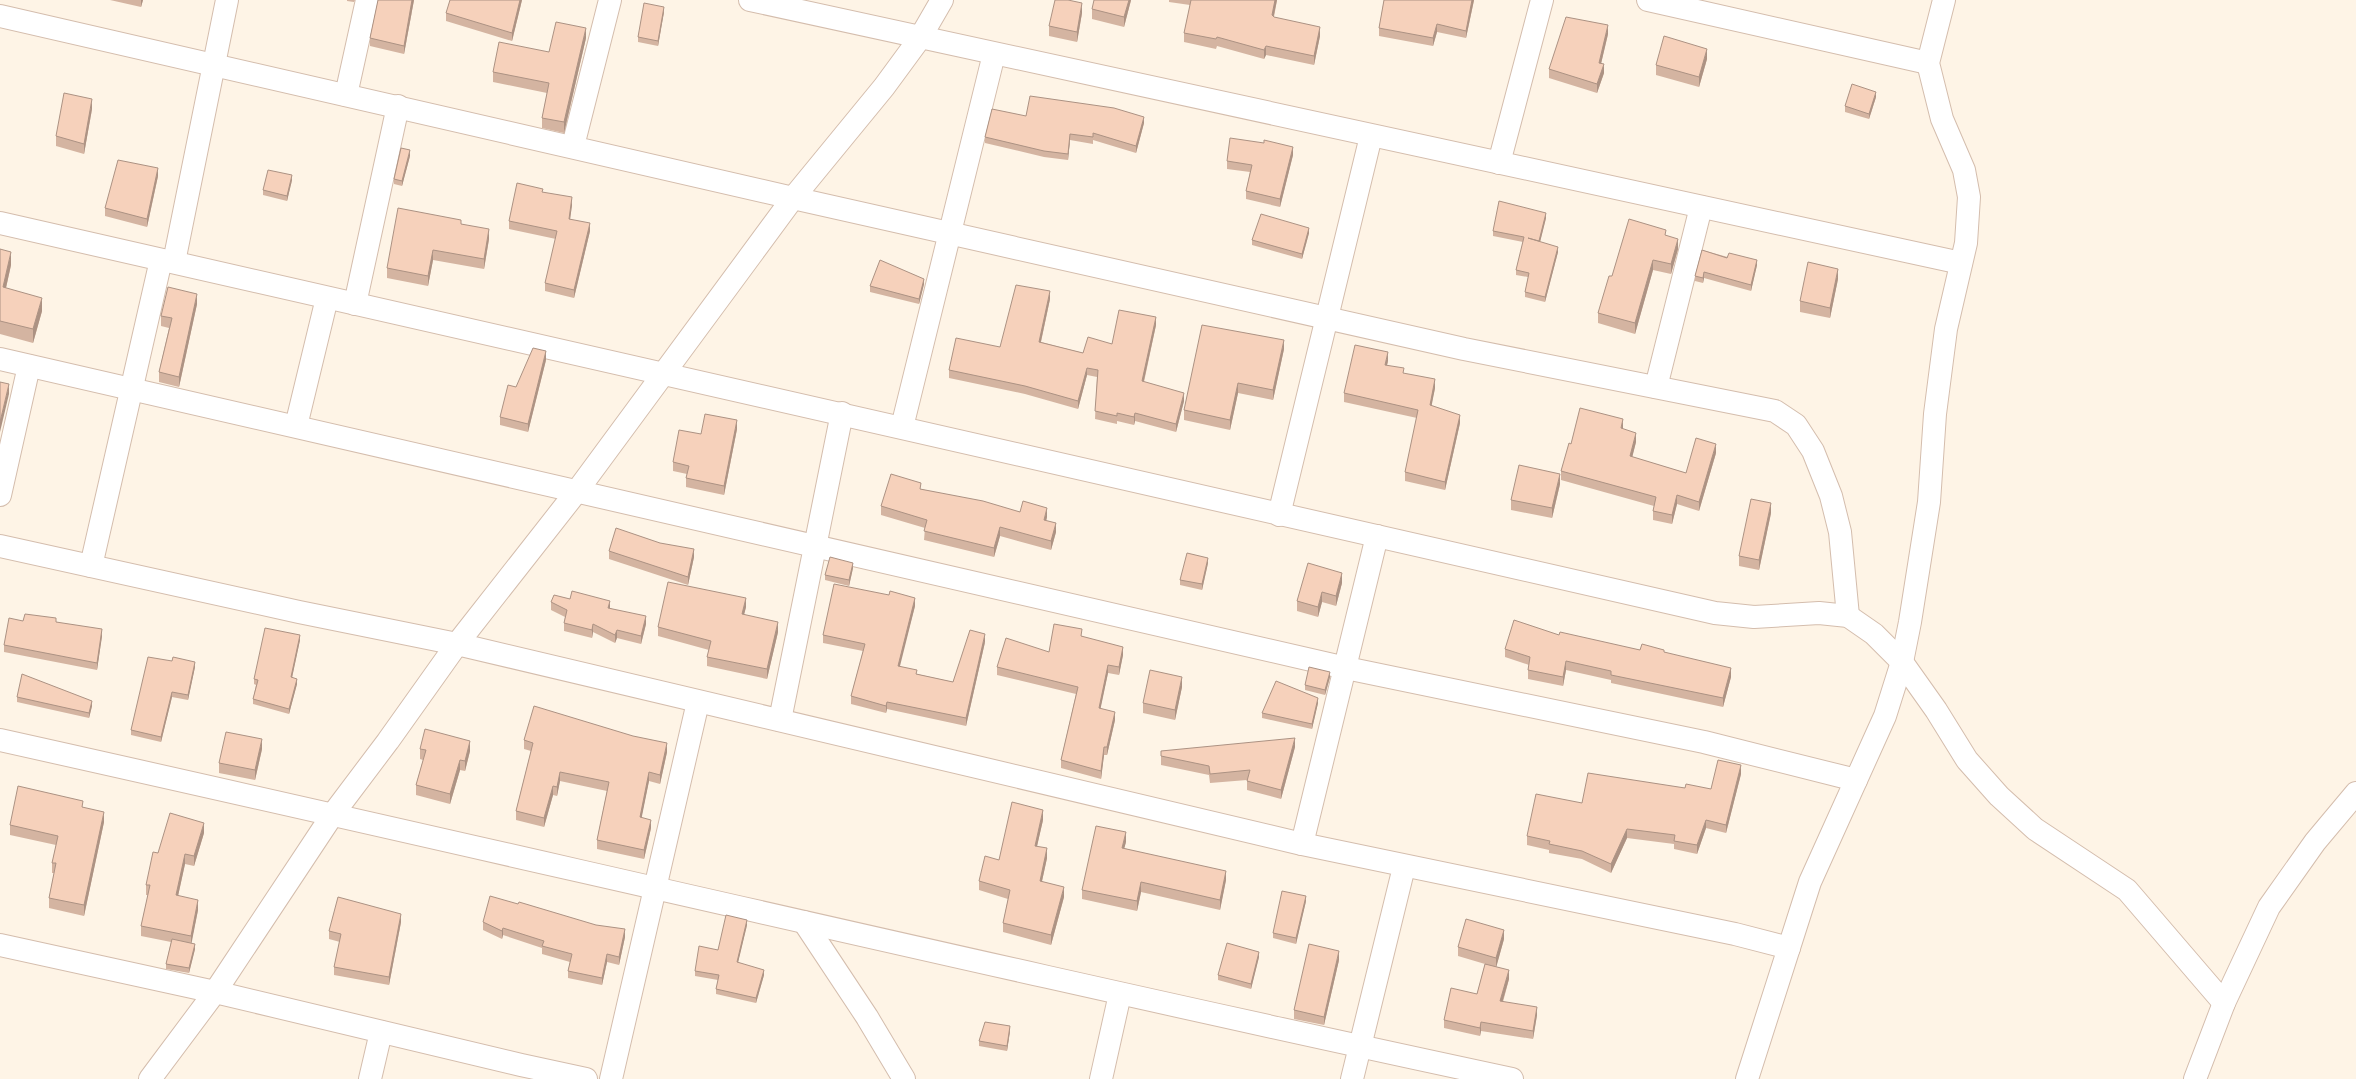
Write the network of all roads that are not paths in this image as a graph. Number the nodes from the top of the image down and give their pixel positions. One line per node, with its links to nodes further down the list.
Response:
1 (227, 0): 13 (street)
2 (367, 0): 14 (street)
3 (610, 0): 17 (street)
4 (750, 0): 10 (street)
5 (942, 0): 10 (street)
6 (1542, 0): 18 (street)
7 (1648, 0): 12 (street)
8 (1944, 0): 12 (street)
9 (0, 16): 13 (street)
10 (920, 38): 11 (street); 19 (street)
11 (994, 54): 16 (street); 22 (street)
12 (1928, 63): 24 (street)
13 (214, 65): 14 (street); 23 (street)
14 (346, 95): 15 (street)
15 (398, 106): 17 (street); 26 (street)
16 (1371, 136): 18 (street); 27 (street)
17 (573, 146): 19 (street)
18 (1499, 163): 20 (street)
19 (793, 198): 22 (street); 30 (street)
20 (1702, 208): 24 (street); 31 (street)
21 (0, 223): 23 (street)
22 (950, 232): 27 (street); 35 (street)
23 (168, 261): 25 (street); 32 (street)
24 (1961, 264): 45 (street)
25 (327, 298): 26 (street); 34 (street)
26 (355, 304): 30 (street)
27 (1326, 317): 31 (street); 38 (street)
28 (0, 359): 29 (street)
29 (29, 366): 32 (street); 37 (street)
30 (664, 373): 33 (street); 36 (street)
31 (1656, 387): 43 (street)
32 (132, 390): 34 (street); 42 (street)
33 (842, 414): 35 (street); 41 (street)
34 (296, 426): 36 (street)
35 (902, 427): 38 (street)
36 (577, 491): 41 (street); 44 (street)
37 (0, 495)
38 (1279, 515): 39 (street)
39 (1377, 536): 43 (street); 46 (street)
40 (0, 546): 42 (street)
41 (815, 546): 46 (street); 48 (street)
42 (91, 566): 44 (street)
43 (1848, 616): 45 (street)
44 (457, 644): 47 (street); 52 (street)
45 (1902, 662): 50 (street); 61 (street)
46 (1346, 668): 50 (street); 53 (street)
47 (698, 702): 48 (street); 55 (street)
48 (780, 720): 53 (street)
49 (0, 740): 52 (street)
50 (1856, 780): 58 (street)
51 (2356, 793): 61 (street)
52 (333, 814): 55 (street); 59 (street)
53 (1302, 844): 54 (street)
54 (1404, 867): 58 (street); 63 (street)
55 (655, 889): 56 (street); 68 (street)
56 (804, 922): 60 (street); 69 (street)
57 (0, 944): 59 (street)
58 (1788, 948): 73 (street)
59 (214, 992): 62 (street); 65 (street)
60 (1120, 994): 63 (street); 70 (street)
61 (2224, 1003): 74 (street)
62 (381, 1032): 64 (street); 66 (street)
63 (1360, 1047): 71 (street); 72 (street)
64 (520, 1072): 67 (street)
65 (150, 1079)
66 (370, 1079)
67 (586, 1079)
68 (611, 1079)
69 (904, 1079)
70 (1101, 1079)
71 (1352, 1079)
72 (1512, 1079)
73 (1747, 1079)
74 (2195, 1079)

